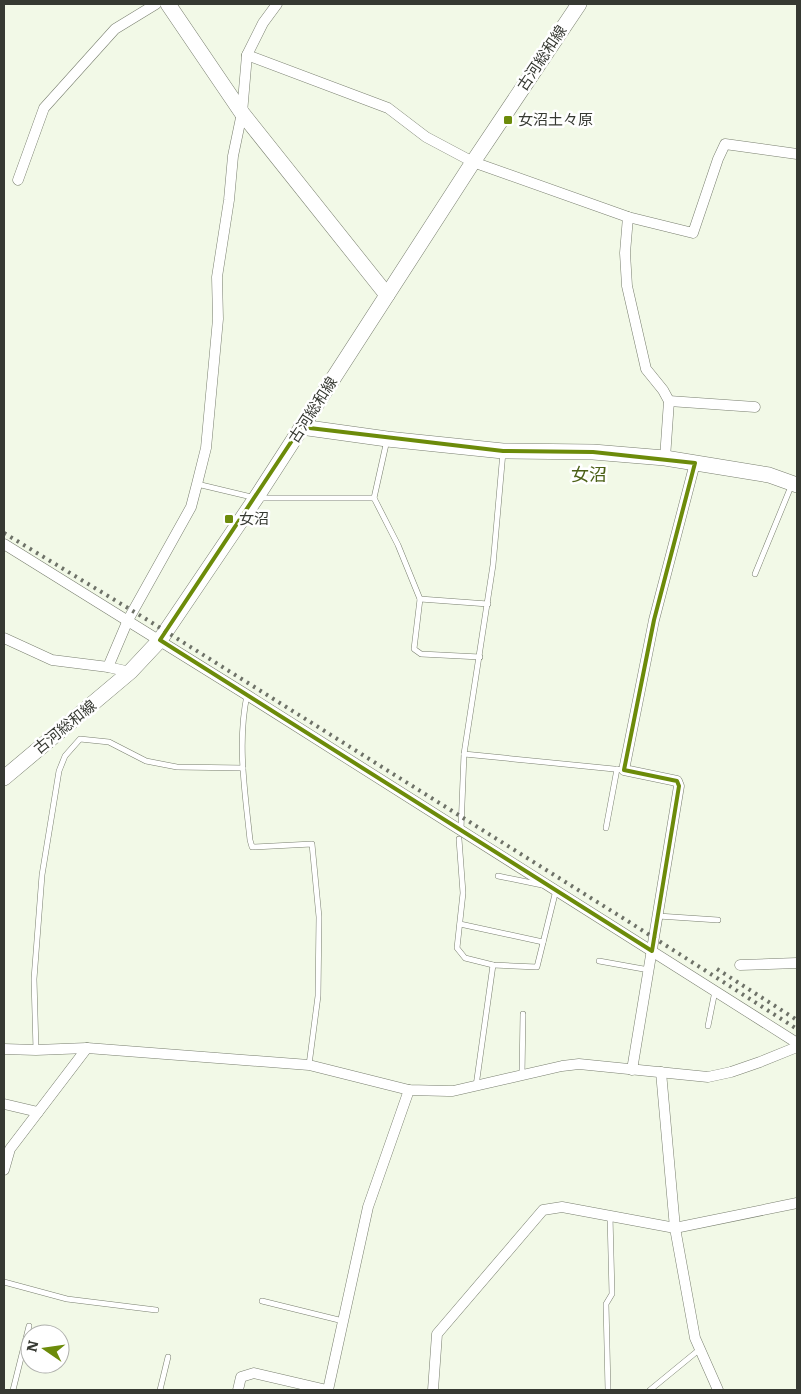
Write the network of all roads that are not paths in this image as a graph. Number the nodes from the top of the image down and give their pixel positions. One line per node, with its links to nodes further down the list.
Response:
1 (156, 4): 9 (street)
2 (168, 4): 6 (main road)
3 (277, 4): 5 (street)
4 (579, 4): 8 (main road, 古河総和線)
5 (247, 55): 6 (street); 8 (street)
6 (242, 113): 11 (main road); 19 (street)
7 (797, 154): 10 (street)
8 (473, 162): 10 (street); 11 (main road, 古河総和線)
9 (18, 180)
10 (628, 217): 12 (street)
11 (388, 295): 14 (main road, 古河総和線)
12 (669, 402): 13 (street); 17 (street)
13 (755, 407)
14 (301, 427): 15 (main road); 21 (main road, 古河総和線)
15 (387, 439): 16 (main road); 22 (lane)
16 (503, 451): 17 (main road); 26 (lane)
17 (665, 458): 18 (main road)
18 (695, 464): 20 (main road); 36 (street)
19 (197, 484): 21 (lane); 27 (street)
20 (795, 484): 24 (lane)
21 (256, 498): 22 (lane); 29 (main road, 古河総和線)
22 (374, 498): 25 (lane)
23 (4, 544): 27 (street)
24 (754, 574)
25 (420, 598): 26 (lane); 30 (lane)
26 (488, 604): 30 (lane)
27 (128, 620): 29 (street); 31 (street)
28 (4, 638): 31 (street)
29 (160, 640): 32 (main road, 古河総和線); 33 (street)
30 (480, 657): 34 (lane)
31 (108, 667): 32 (street)
32 (130, 672): 37 (main road, 古河総和線)
33 (247, 694): 35 (lane); 39 (street)
34 (464, 754): 36 (lane); 39 (lane)
35 (243, 768): 59 (lane); 60 (lane)
36 (621, 770): 38 (lane); 42 (street)
37 (4, 778)
38 (606, 828)
39 (460, 834): 41 (street); 44 (lane)
40 (498, 876): 41 (lane)
41 (554, 888): 45 (lane); 46 (street)
42 (658, 916): 43 (lane); 46 (street)
43 (718, 920)
44 (460, 924): 45 (lane); 49 (lane)
45 (543, 942): 49 (lane)
46 (652, 951): 51 (street); 52 (street)
47 (599, 961): 51 (lane)
48 (797, 963): 50 (street)
49 (493, 965): 64 (lane)
50 (740, 965)
51 (649, 970): 61 (street)
52 (715, 991): 54 (lane); 55 (street)
53 (524, 1014): 63 (lane)
54 (708, 1026)
55 (797, 1043)
56 (797, 1047): 62 (street)
57 (87, 1048): 59 (street); 60 (street); 67 (street)
58 (4, 1049): 59 (street)
59 (36, 1050)
60 (309, 1065): 65 (street)
61 (632, 1070): 62 (street); 63 (street)
62 (661, 1072): 71 (street)
63 (522, 1075): 64 (street)
64 (476, 1086): 65 (street)
65 (409, 1090): 75 (street)
66 (4, 1104): 67 (street)
67 (38, 1112): 68 (street)
68 (4, 1170)
69 (797, 1203): 71 (street)
70 (610, 1216): 71 (street); 83 (street); 84 (lane)
71 (675, 1228): 76 (street)
72 (4, 1282): 74 (lane)
73 (262, 1301): 75 (lane)
74 (156, 1310)
75 (343, 1321): 82 (street)
76 (700, 1349): 85 (lane); 86 (street)
77 (168, 1357): 80 (lane)
78 (20, 1360): 79 (lane)
79 (12, 1390)
80 (160, 1390)
81 (238, 1390): 82 (street)
82 (327, 1390)
83 (433, 1390)
84 (608, 1390)
85 (650, 1390)
86 (718, 1390)

